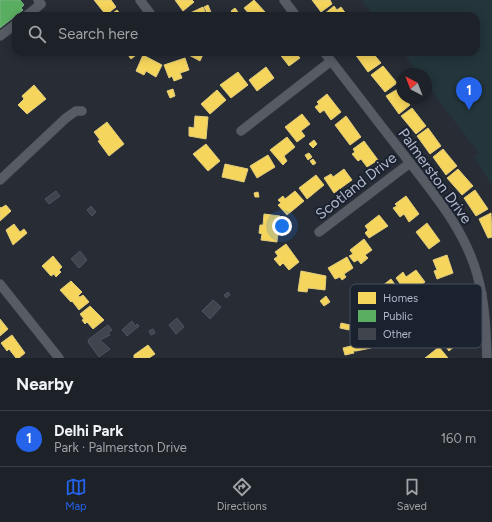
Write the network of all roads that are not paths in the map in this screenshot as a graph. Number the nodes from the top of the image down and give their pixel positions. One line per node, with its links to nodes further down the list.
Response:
1 (38, 0): 4 (street)
2 (140, 0): 5 (street)
3 (284, 0): 6 (street)
4 (31, 12)
5 (149, 12)
6 (293, 12)
7 (12, 27): 8 (street)
8 (0, 36)
9 (327, 56): 10 (street, Palmerston Drive)
10 (331, 61): 12 (street); 13 (street, Palmerston Drive)
11 (82, 111): 14 (street)
12 (241, 131)
13 (410, 163): 15 (street, Scotland Drive); 17 (street, Palmerston Drive)
14 (0, 180)
15 (320, 232)
16 (0, 284): 19 (street)
17 (479, 284)
18 (482, 294): 20 (street, Palmerston Drive)
19 (59, 358)
20 (487, 358)

